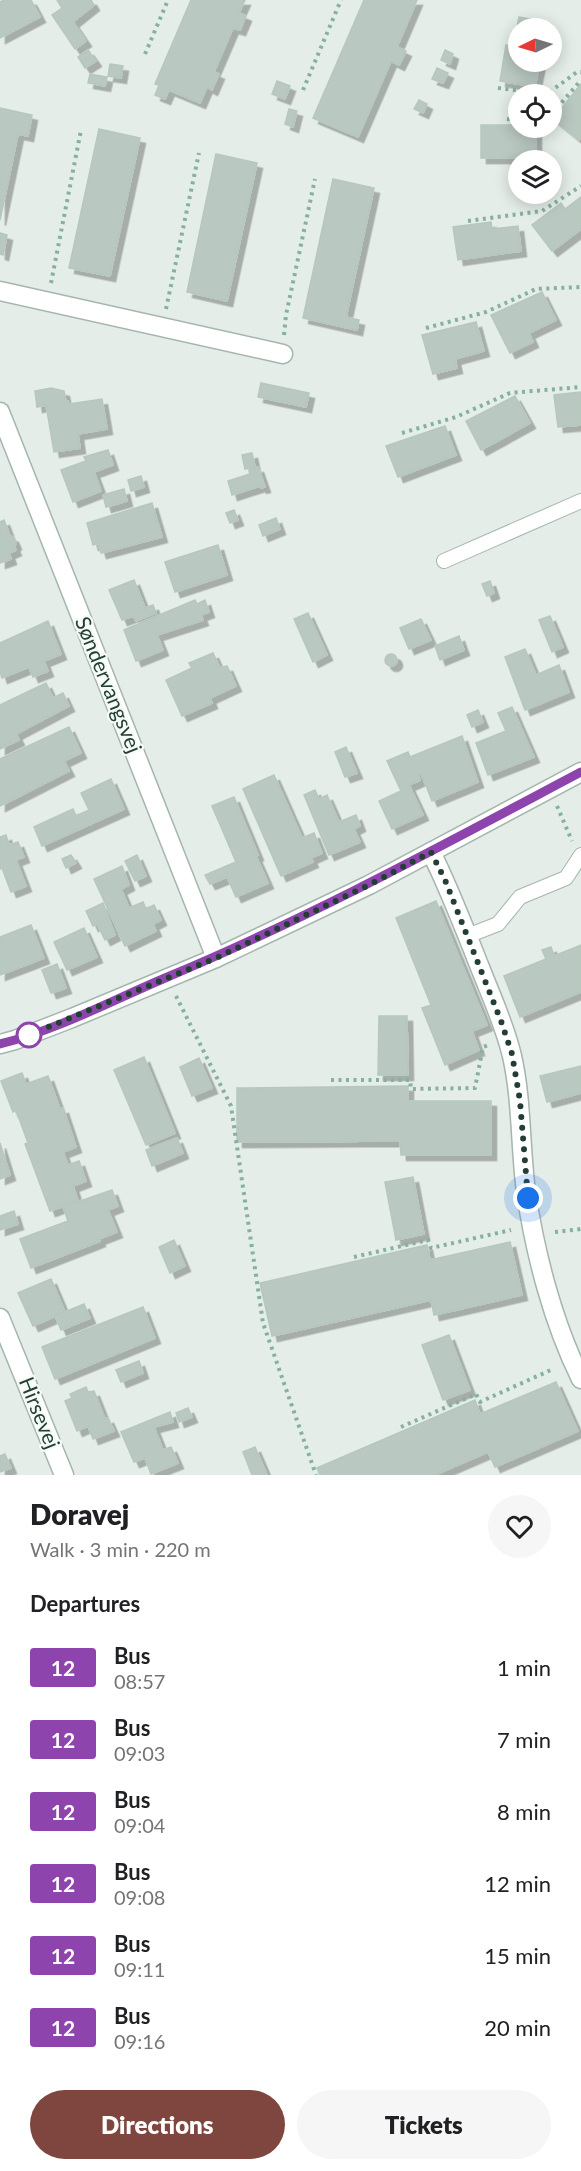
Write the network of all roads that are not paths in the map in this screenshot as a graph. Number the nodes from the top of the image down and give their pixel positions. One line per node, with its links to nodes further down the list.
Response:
1 (0, 291): 2 (street)
2 (282, 354)
3 (0, 411): 10 (street, Søndervangsvej)
4 (581, 501): 5 (lane)
5 (444, 561)
6 (581, 772): 7 (street)
7 (431, 852): 9 (street); 10 (street)
8 (580, 856): 9 (lane)
9 (467, 936): 13 (street)
10 (216, 958): 11 (street)
11 (5, 1045)
12 (0, 1318): 14 (street, Hirsevej)
13 (581, 1379)
14 (64, 1475)

